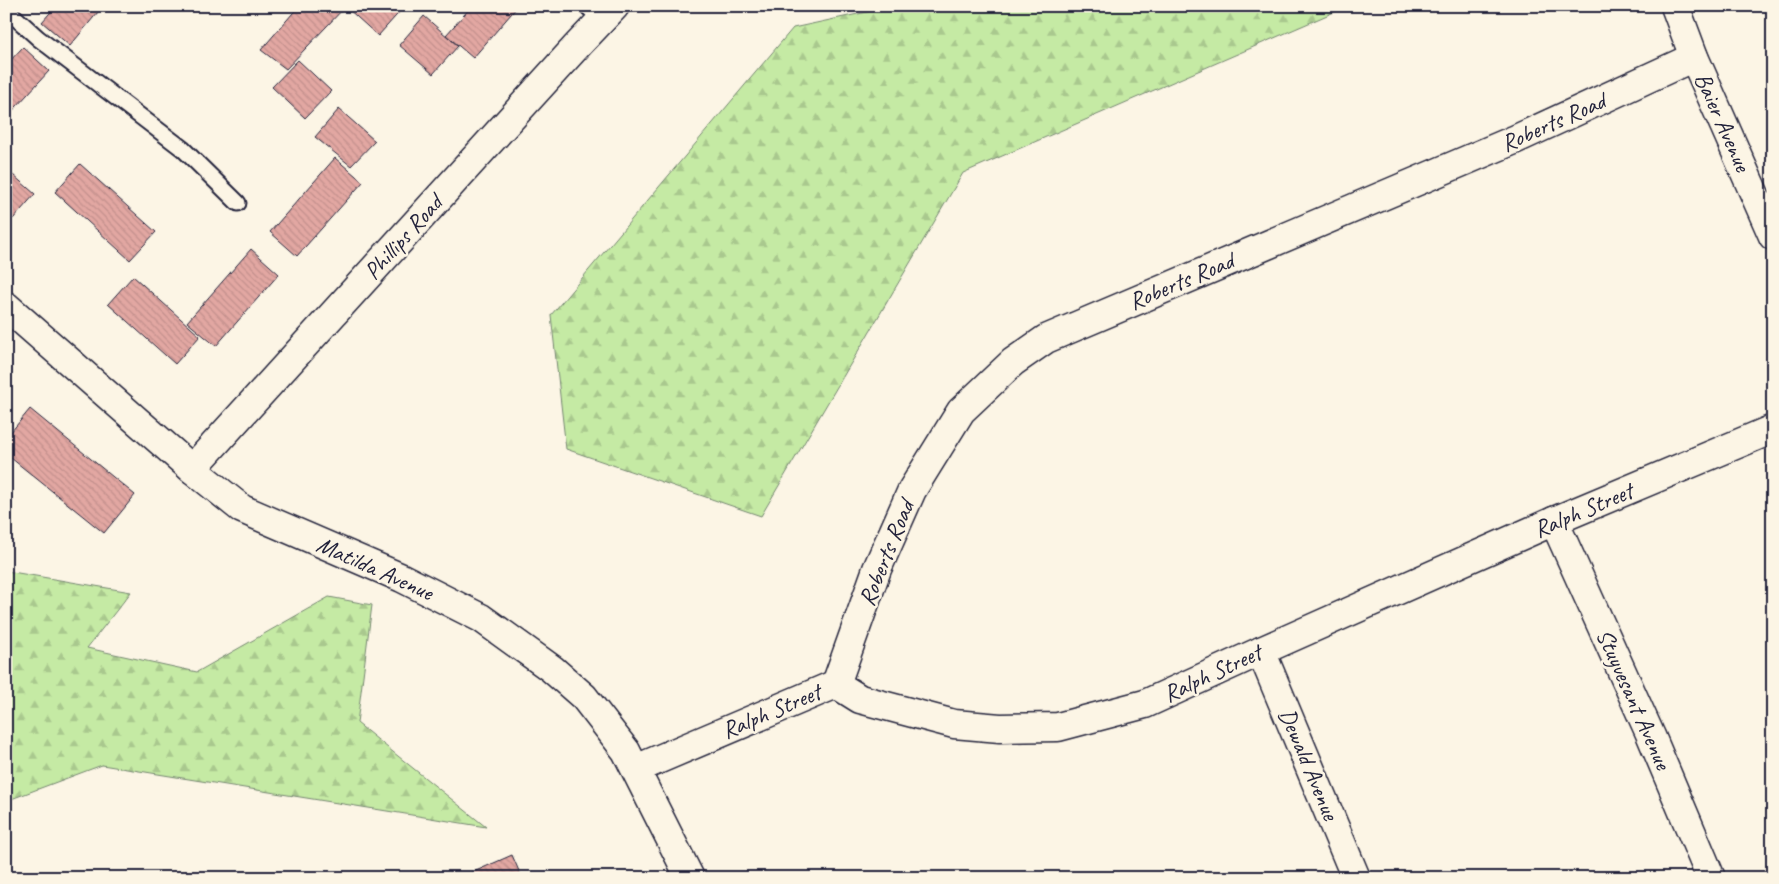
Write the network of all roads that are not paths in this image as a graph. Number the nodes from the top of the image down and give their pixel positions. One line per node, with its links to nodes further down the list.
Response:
1 (1675, 6): 4 (street, Baier Avenue)
2 (6, 9): 5 (lane)
3 (602, 11): 9 (street, Phillips Road)
4 (1694, 58): 6 (street, Baier Avenue); 12 (street, Roberts Road)
5 (238, 203)
6 (1773, 236)
7 (6, 306): 9 (street, Matilda Avenue)
8 (1773, 429): 10 (street, Ralph Street)
9 (192, 469): 13 (street, Matilda Avenue)
10 (1554, 521): 11 (street, Ralph Street); 16 (street, Stuyvesant Avenue)
11 (1261, 650): 12 (street, Ralph Street); 15 (street, Dewald Avenue)
12 (836, 684): 13 (street, Ralph Street)
13 (636, 769): 14 (street, Matilda Avenue)
14 (690, 878)
15 (1356, 878)
16 (1711, 878)

